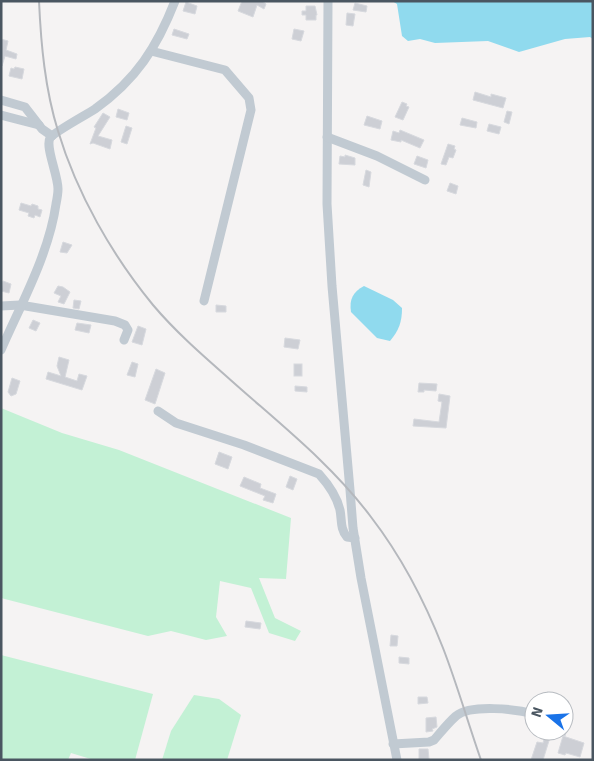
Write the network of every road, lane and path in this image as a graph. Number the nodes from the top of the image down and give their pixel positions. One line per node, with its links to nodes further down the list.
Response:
1 (175, 1): 3 (street)
2 (328, 1): 8 (street)
3 (152, 51): 7 (street); 10 (street)
4 (1, 100): 6 (street)
5 (1, 115): 6 (street)
6 (39, 125): 7 (street)
7 (52, 136): 11 (street)
8 (327, 137): 9 (street); 16 (street)
9 (425, 180)
10 (204, 301)
11 (20, 305): 12 (street); 13 (street); 14 (street)
12 (1, 306)
13 (124, 340)
14 (1, 350)
15 (158, 411): 16 (street)
16 (355, 538): 18 (street)
17 (524, 711): 18 (street)
18 (394, 744): 19 (street)
19 (396, 760)

